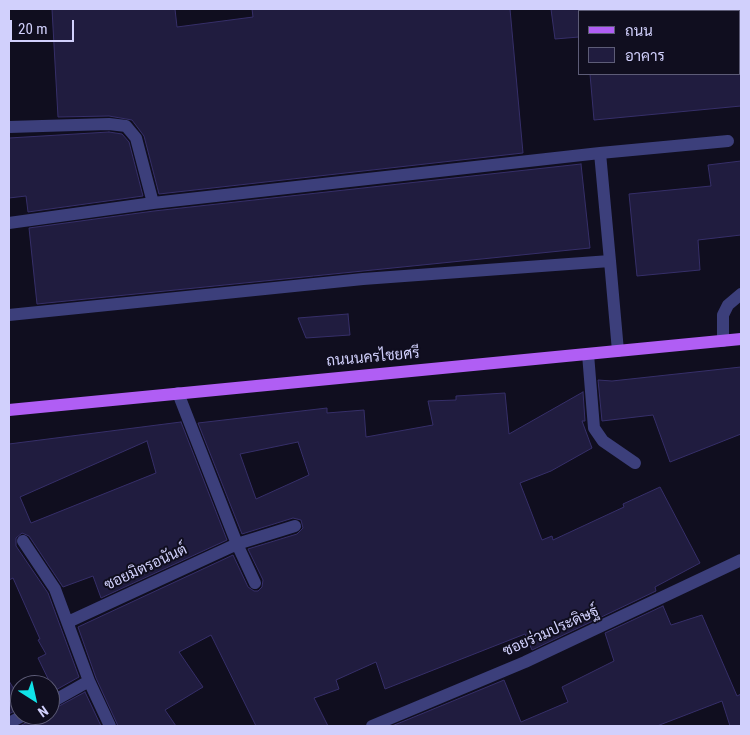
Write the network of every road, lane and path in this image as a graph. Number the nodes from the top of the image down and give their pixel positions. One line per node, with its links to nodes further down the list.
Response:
1 (9, 127): 4 (street)
2 (728, 141): 3 (street)
3 (600, 153): 4 (street); 6 (street)
4 (153, 203): 5 (street)
5 (9, 223)
6 (610, 261): 8 (street); 11 (street)
7 (741, 294): 10 (street)
8 (9, 315)
9 (741, 339): 10 (main road, ถนนนครไชยศรี)
10 (723, 341): 11 (main road, ถนนนครไชยศรี)
11 (618, 351): 12 (main road, ถนนนครไชยศรี)
12 (588, 354): 13 (main road, ถนนนครไชยศรี); 15 (street)
13 (178, 393): 14 (main road, ถนนนครไชยศรี); 18 (street)
14 (9, 410)
15 (635, 463)
16 (295, 526): 18 (street, ซอยมิตรอนันต์)
17 (23, 541): 21 (street)
18 (237, 544): 20 (street); 21 (street, ซอยมิตรอนันต์)
19 (741, 560): 25 (street, ซอยร่วมประดิษฐ์)
20 (255, 583)
21 (68, 622): 22 (street)
22 (89, 681): 23 (street); 24 (street)
23 (60, 697)
24 (110, 726)
25 (372, 726)

